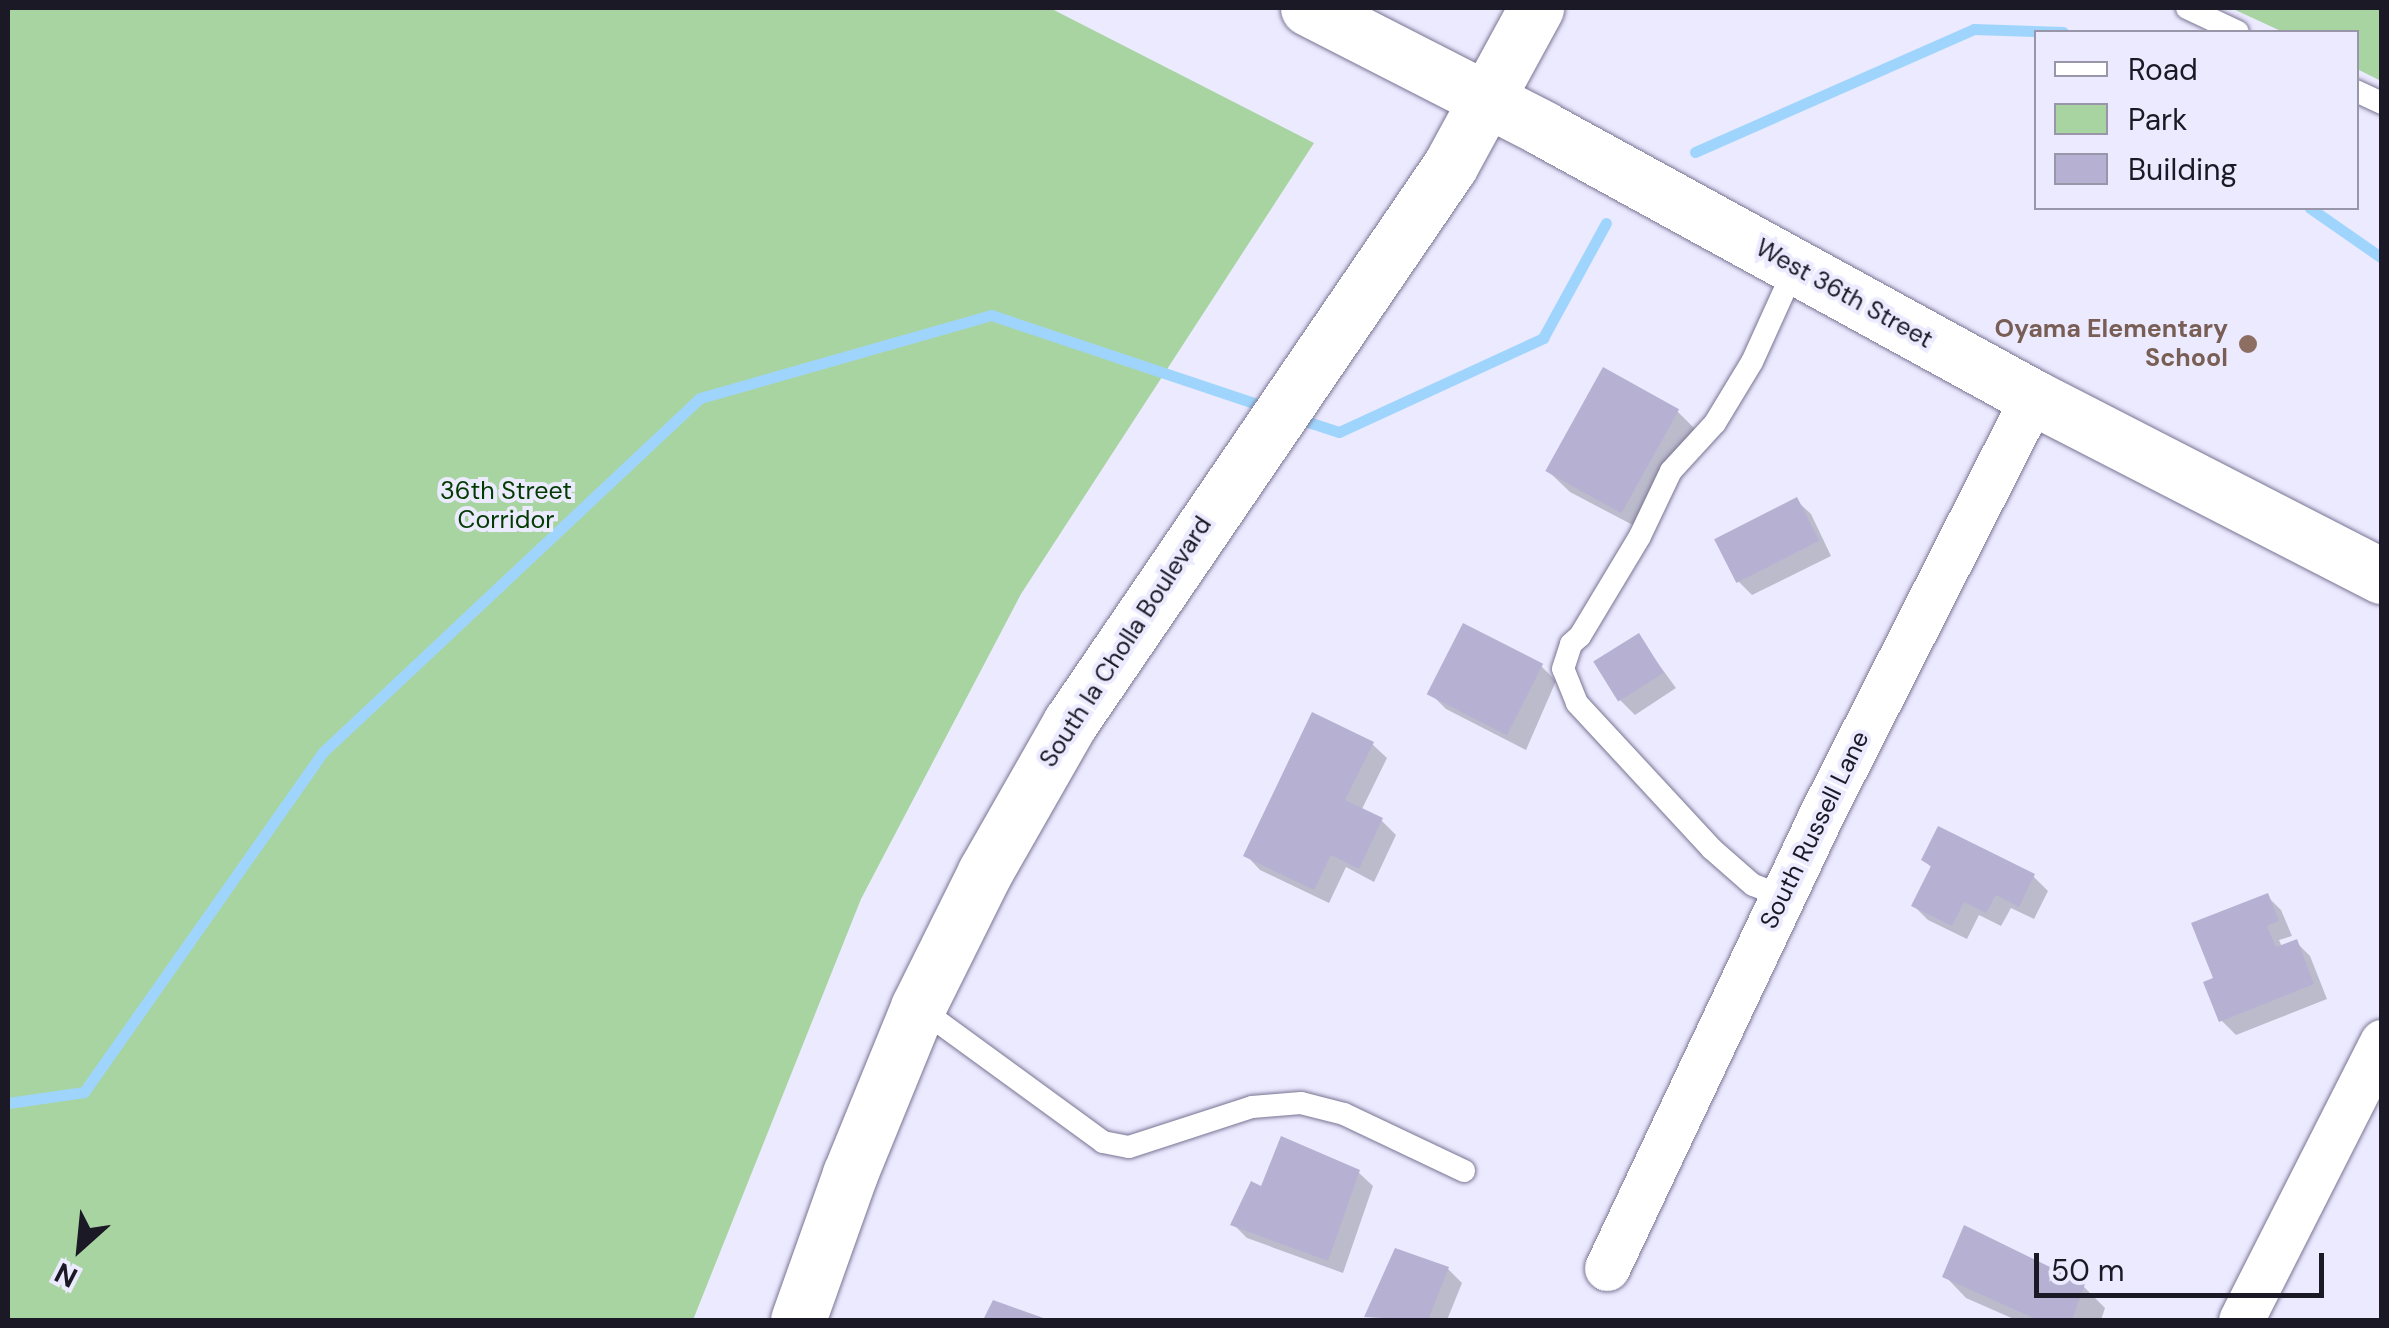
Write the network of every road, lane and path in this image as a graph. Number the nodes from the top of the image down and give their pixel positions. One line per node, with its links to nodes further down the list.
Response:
1 (1308, 8): 6 (main road, West 36th Street)
2 (1536, 8): 6 (main road, South la Cholla Boulevard)
3 (2187, 8): 4 (lane)
4 (2234, 30)
5 (2359, 92): 7 (lane)
6 (1486, 99): 8 (main road, West 36th Street); 12 (main road, South la Cholla Boulevard)
7 (2382, 104)
8 (1796, 267): 9 (main road, West 36th Street); 11 (lane)
9 (2033, 397): 10 (main road, West 36th Street); 11 (street, South Russell Lane)
10 (2382, 576)
11 (1782, 896): 15 (street, South Russell Lane)
12 (918, 1007): 14 (lane); 16 (main road, South la Cholla Boulevard)
13 (2382, 1042): 17 (street)
14 (1464, 1170)
15 (1607, 1268)
16 (798, 1320)
17 (2241, 1320)

